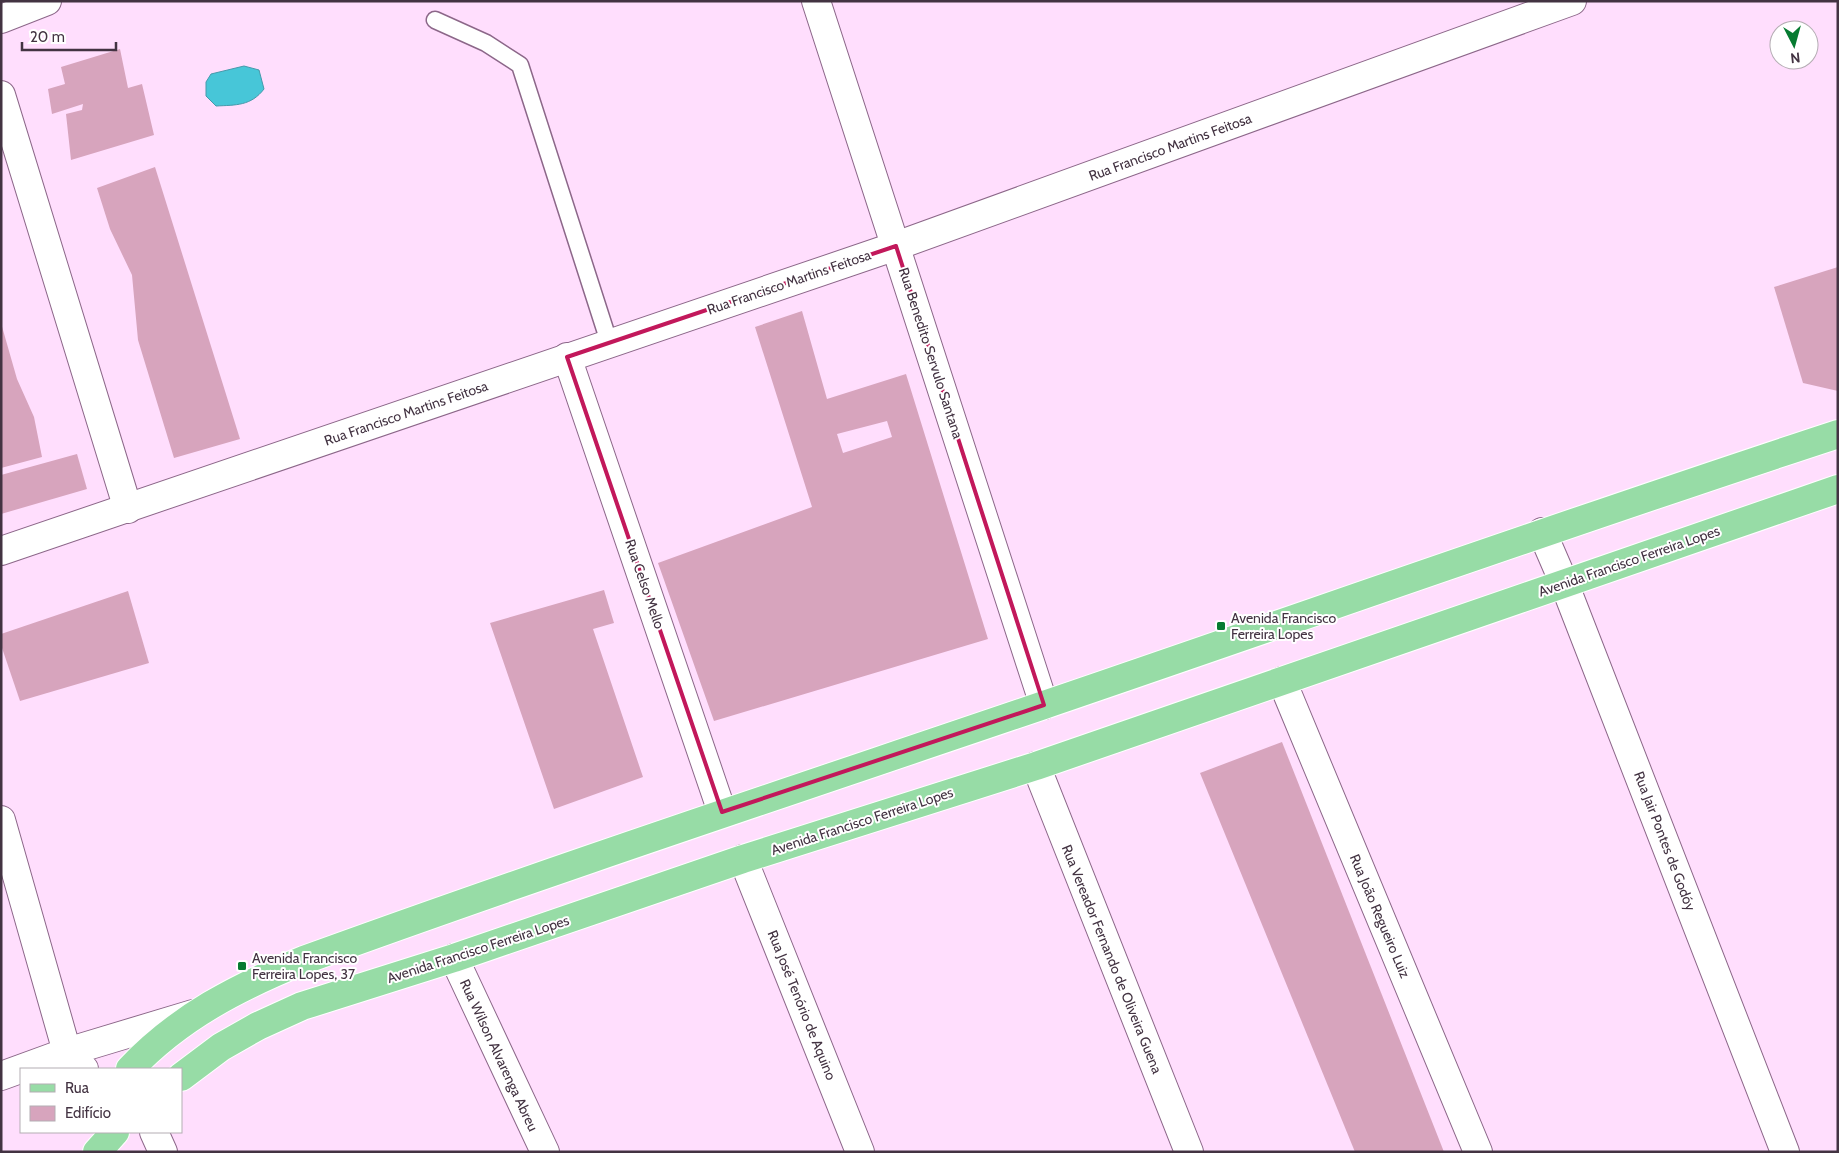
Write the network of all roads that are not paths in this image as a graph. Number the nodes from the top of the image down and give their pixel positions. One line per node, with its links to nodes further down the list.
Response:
1 (47, 1): 4 (street)
2 (816, 1): 7 (street, Rua Benedito Servulo Santana)
3 (1572, 1): 7 (street, Rua Francisco Martins Feitosa)
4 (1, 19)
5 (435, 20): 8 (lane)
6 (1, 94): 12 (street)
7 (896, 246): 8 (street, Rua Francisco Martins Feitosa); 17 (street, Rua Benedito Servulo Santana)
8 (609, 342): 9 (street, Rua Francisco Martins Feitosa)
9 (567, 357): 12 (street, Rua Francisco Martins Feitosa); 19 (street, Rua Celso Mello)
10 (1838, 434): 13 (main road)
11 (1838, 489): 15 (main road, Avenida Francisco Ferreira Lopes)
12 (128, 509): 14 (street, Rua Francisco Martins Feitosa)
13 (1542, 532): 15 (street, Rua Jair Pontes de Godóy); 17 (main road)
14 (1, 551)
15 (1564, 583): 16 (main road, Avenida Francisco Ferreira Lopes); 40 (street, Rua Jair Pontes de Godóy)
16 (1282, 681): 18 (main road, Avenida Francisco Ferreira Lopes); 39 (street, Rua João Regueiro Luiz)
17 (1044, 705): 19 (main road)
18 (1036, 766): 21 (main road, Avenida Francisco Ferreira Lopes); 38 (street, Rua Vereador Fernando de Oliveira Guena)
19 (722, 812): 23 (main road)
20 (1, 820): 24 (street)
21 (744, 859): 22 (main road, Avenida Francisco Ferreira Lopes); 37 (street, Rua José Tenório de Aquino)
22 (454, 958): 29 (main road, Avenida Francisco Ferreira Lopes); 36 (street, Rua Wilson Alvarenga Abreu)
23 (193, 1014): 24 (street); 26 (main road)
24 (76, 1061): 25 (street)
25 (41, 1068)
26 (131, 1068)
27 (20, 1072): 28 (street)
28 (1, 1076)
29 (182, 1076)
30 (88, 1133): 33 (main road)
31 (114, 1133): 34 (main road)
32 (154, 1133): 35 (street)
33 (80, 1152)
34 (97, 1152)
35 (163, 1152)
36 (545, 1152)
37 (860, 1152)
38 (1189, 1152)
39 (1478, 1152)
40 (1785, 1152)

